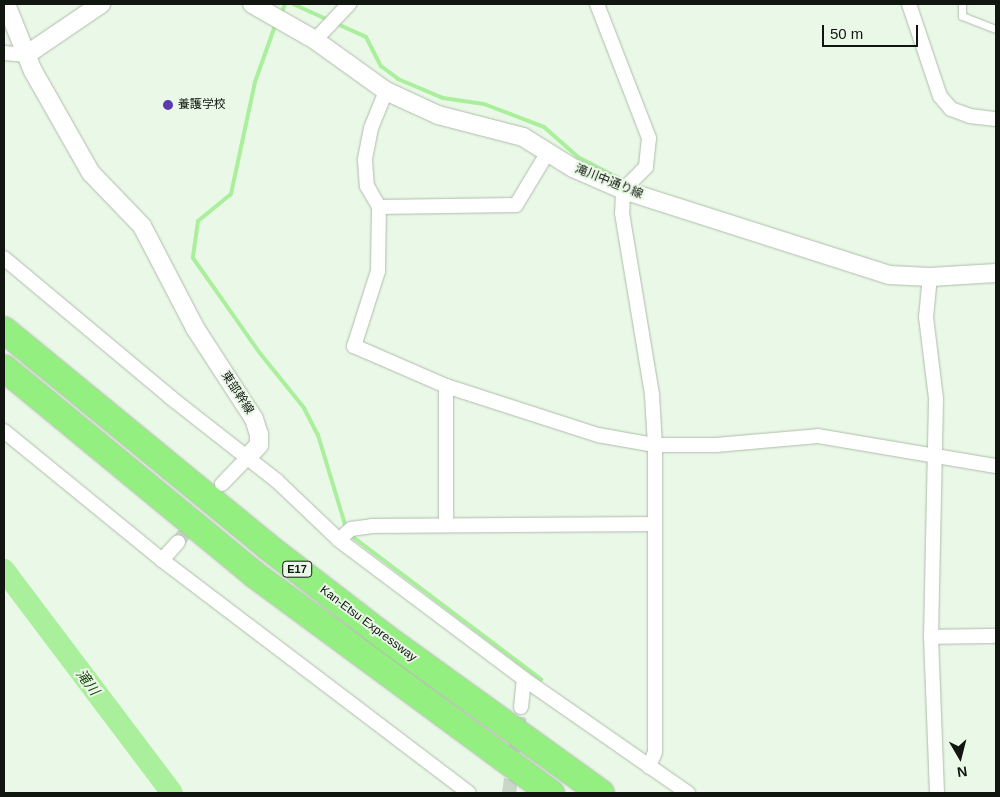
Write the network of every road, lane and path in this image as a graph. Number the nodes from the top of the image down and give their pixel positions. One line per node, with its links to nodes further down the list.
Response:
1 (6, 4): 11 (street, 東部幹線)
2 (252, 4): 9 (street, 滝川中通り線)
3 (349, 4): 9 (street)
4 (597, 4): 15 (street)
5 (909, 4): 13 (street)
6 (962, 4): 8 (lane)
7 (92, 6): 11 (street)
8 (996, 29)
9 (315, 40): 12 (street, 滝川中通り線)
10 (4, 53): 11 (street)
11 (26, 55): 26 (street, 東部幹線)
12 (386, 92): 14 (street, 滝川中通り線); 16 (street)
13 (996, 119)
14 (548, 152): 15 (street, 滝川中通り線); 16 (street)
15 (623, 190): 19 (street, 滝川中通り線); 24 (street)
16 (379, 207): 22 (street)
17 (4, 258): 26 (street)
18 (996, 273): 19 (street, 滝川中通り線)
19 (930, 277): 25 (street)
20 (4, 330): 41 (highway, Kan-Etsu Expressway / E17)
21 (4, 368): 40 (highway, E17)
22 (446, 386): 24 (street); 30 (street)
23 (4, 431): 33 (street)
24 (655, 445): 25 (street); 29 (street)
25 (933, 454): 27 (street); 35 (street)
26 (248, 457): 28 (street); 31 (street)
27 (996, 466)
28 (222, 484)
29 (655, 524): 30 (street); 38 (street)
30 (446, 525): 31 (street)
31 (345, 535): 36 (street)
32 (178, 542): 33 (street)
33 (162, 560): 39 (street)
34 (996, 636): 35 (street)
35 (931, 637): 43 (street)
36 (524, 679): 37 (street); 38 (street)
37 (521, 707)
38 (648, 767): 42 (street)
39 (469, 793)
40 (551, 793)
41 (601, 793)
42 (688, 793)
43 (937, 793)

